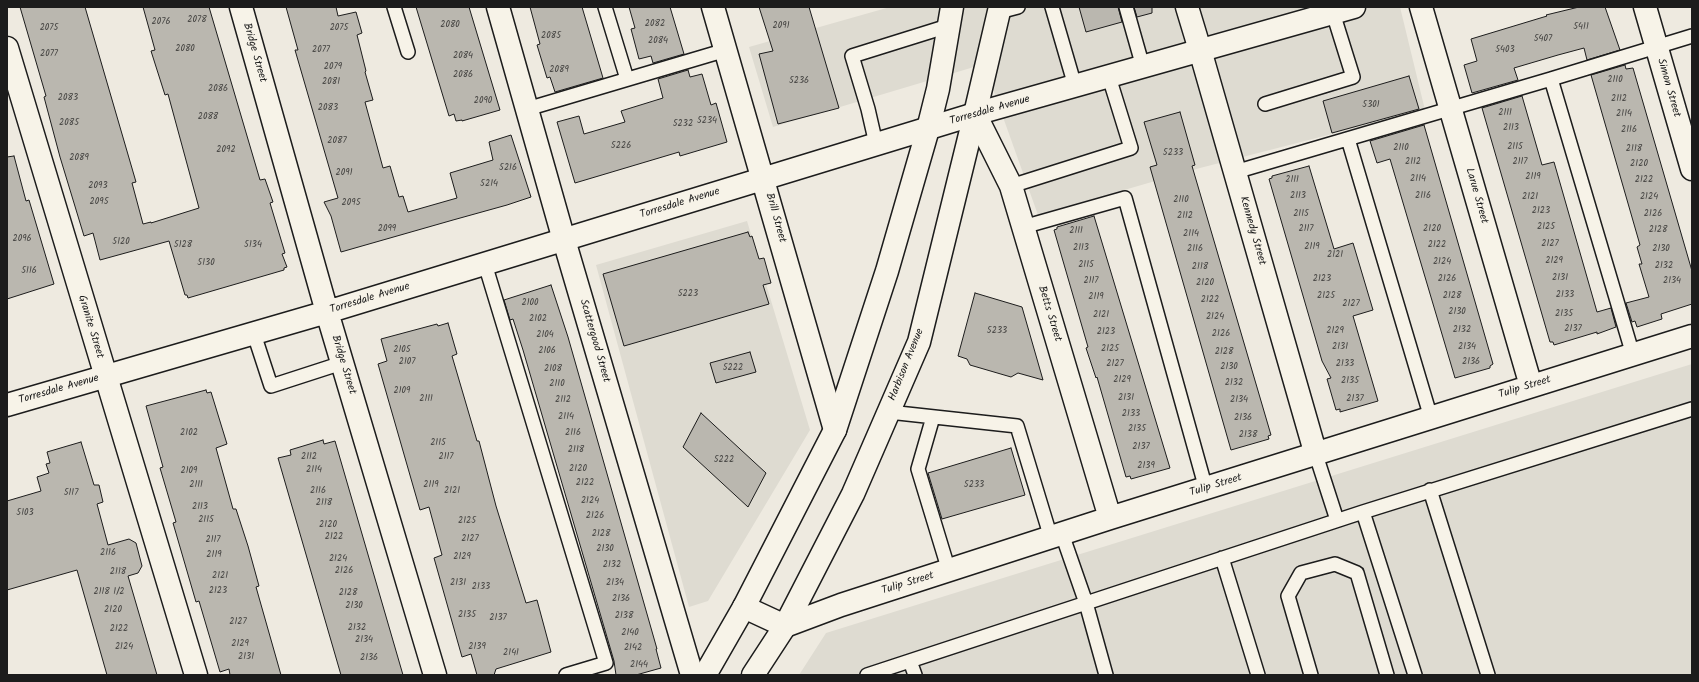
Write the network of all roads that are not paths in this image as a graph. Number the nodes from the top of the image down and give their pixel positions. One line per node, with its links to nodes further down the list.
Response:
1 (241, 7): 39 (street, Bridge Street)
2 (394, 7): 19 (lane)
3 (498, 7): 26 (street, Scattergood Street)
4 (605, 7): 22 (lane)
5 (714, 7): 17 (street, Brill Street)
6 (1052, 7): 24 (lane)
7 (1126, 7): 20 (lane)
8 (1187, 7): 18 (street, Kennedy Street)
9 (1422, 7): 27 (street, Larue Street)
10 (1645, 7): 15 (street, Simon Street)
11 (1005, 9): 28 (street, Harbison Avenue)
12 (1344, 10): 18 (street, Torresdale Avenue); 25 (lane)
13 (950, 17): 29 (street); 31 (lane)
14 (1692, 36): 15 (lane)
15 (1656, 47): 23 (lane); 32 (street, Simon Street)
16 (7, 48): 44 (street, Granite Street)
17 (726, 50): 22 (lane); 34 (street, Brill Street)
18 (1200, 50): 20 (street, Torresdale Avenue); 33 (street, Kennedy Street)
19 (408, 52)
20 (1143, 67): 21 (street, Torresdale Avenue)
21 (1109, 77): 24 (street, Torresdale Avenue); 35 (lane)
22 (627, 79): 26 (lane)
23 (1551, 79): 27 (lane); 42 (lane)
24 (1075, 86): 28 (street, Torresdale Avenue)
25 (1265, 104)
26 (527, 109): 37 (street, Scattergood Street)
27 (1450, 109): 30 (lane); 45 (street, Larue Street)
28 (975, 114): 29 (street, Torresdale Avenue); 35 (street, Betts Street); 48 (street, Harbison Avenue)
29 (928, 129): 31 (street, Torresdale Avenue); 51 (street)
30 (1348, 139): 33 (lane); 50 (lane)
31 (876, 144): 34 (street, Torresdale Avenue)
32 (1692, 169)
33 (1235, 172): 52 (street, Kennedy Street)
34 (764, 179): 37 (street, Torresdale Avenue); 51 (street, Brill Street)
35 (1011, 186): 36 (street, Betts Street)
36 (1023, 227): 53 (lane); 56 (street, Betts Street)
37 (564, 240): 38 (street, Torresdale Avenue); 68 (street, Scattergood Street)
38 (485, 264): 39 (street, Torresdale Avenue); 67 (lane)
39 (327, 312): 40 (street, Torresdale Avenue); 43 (street, Bridge Street)
40 (254, 334): 43 (lane); 44 (street, Torresdale Avenue)
41 (1691, 340): 42 (street, Tulip Street)
42 (1633, 355): 45 (street, Tulip Street)
43 (342, 362): 66 (street, Bridge Street)
44 (105, 377): 46 (street, Torresdale Avenue); 65 (street, Granite Street)
45 (1531, 386): 50 (street, Tulip Street)
46 (7, 405)
47 (1692, 408): 54 (lane)
48 (888, 412): 49 (lane); 63 (street, Harbison Avenue)
49 (933, 417): 58 (lane); 60 (lane)
50 (1431, 418): 52 (street, Tulip Street)
51 (835, 430): 62 (street)
52 (1316, 455): 53 (street, Tulip Street); 57 (lane)
53 (1206, 489): 56 (street, Tulip Street)
54 (1430, 490): 55 (lane); 78 (lane)
55 (1363, 512): 57 (lane); 77 (lane)
56 (1110, 518): 58 (street, Tulip Street)
57 (1337, 520): 59 (lane)
58 (1057, 536): 60 (street, Tulip Street); 61 (lane)
59 (1222, 558): 61 (lane); 74 (lane)
60 (949, 571): 63 (street, Tulip Street)
61 (1086, 603): 64 (lane); 73 (lane)
62 (744, 607): 63 (street); 69 (street)
63 (785, 626): 70 (street, Harbison Avenue)
64 (910, 661): 71 (lane); 72 (lane)
65 (196, 675)
66 (435, 675)
67 (566, 675)
68 (692, 675)
69 (705, 675)
70 (753, 675)
71 (867, 675)
72 (915, 675)
73 (1106, 675)
74 (1258, 675)
75 (1312, 675): 76 (lane)
76 (1387, 675)
77 (1415, 675)
78 (1488, 675)

